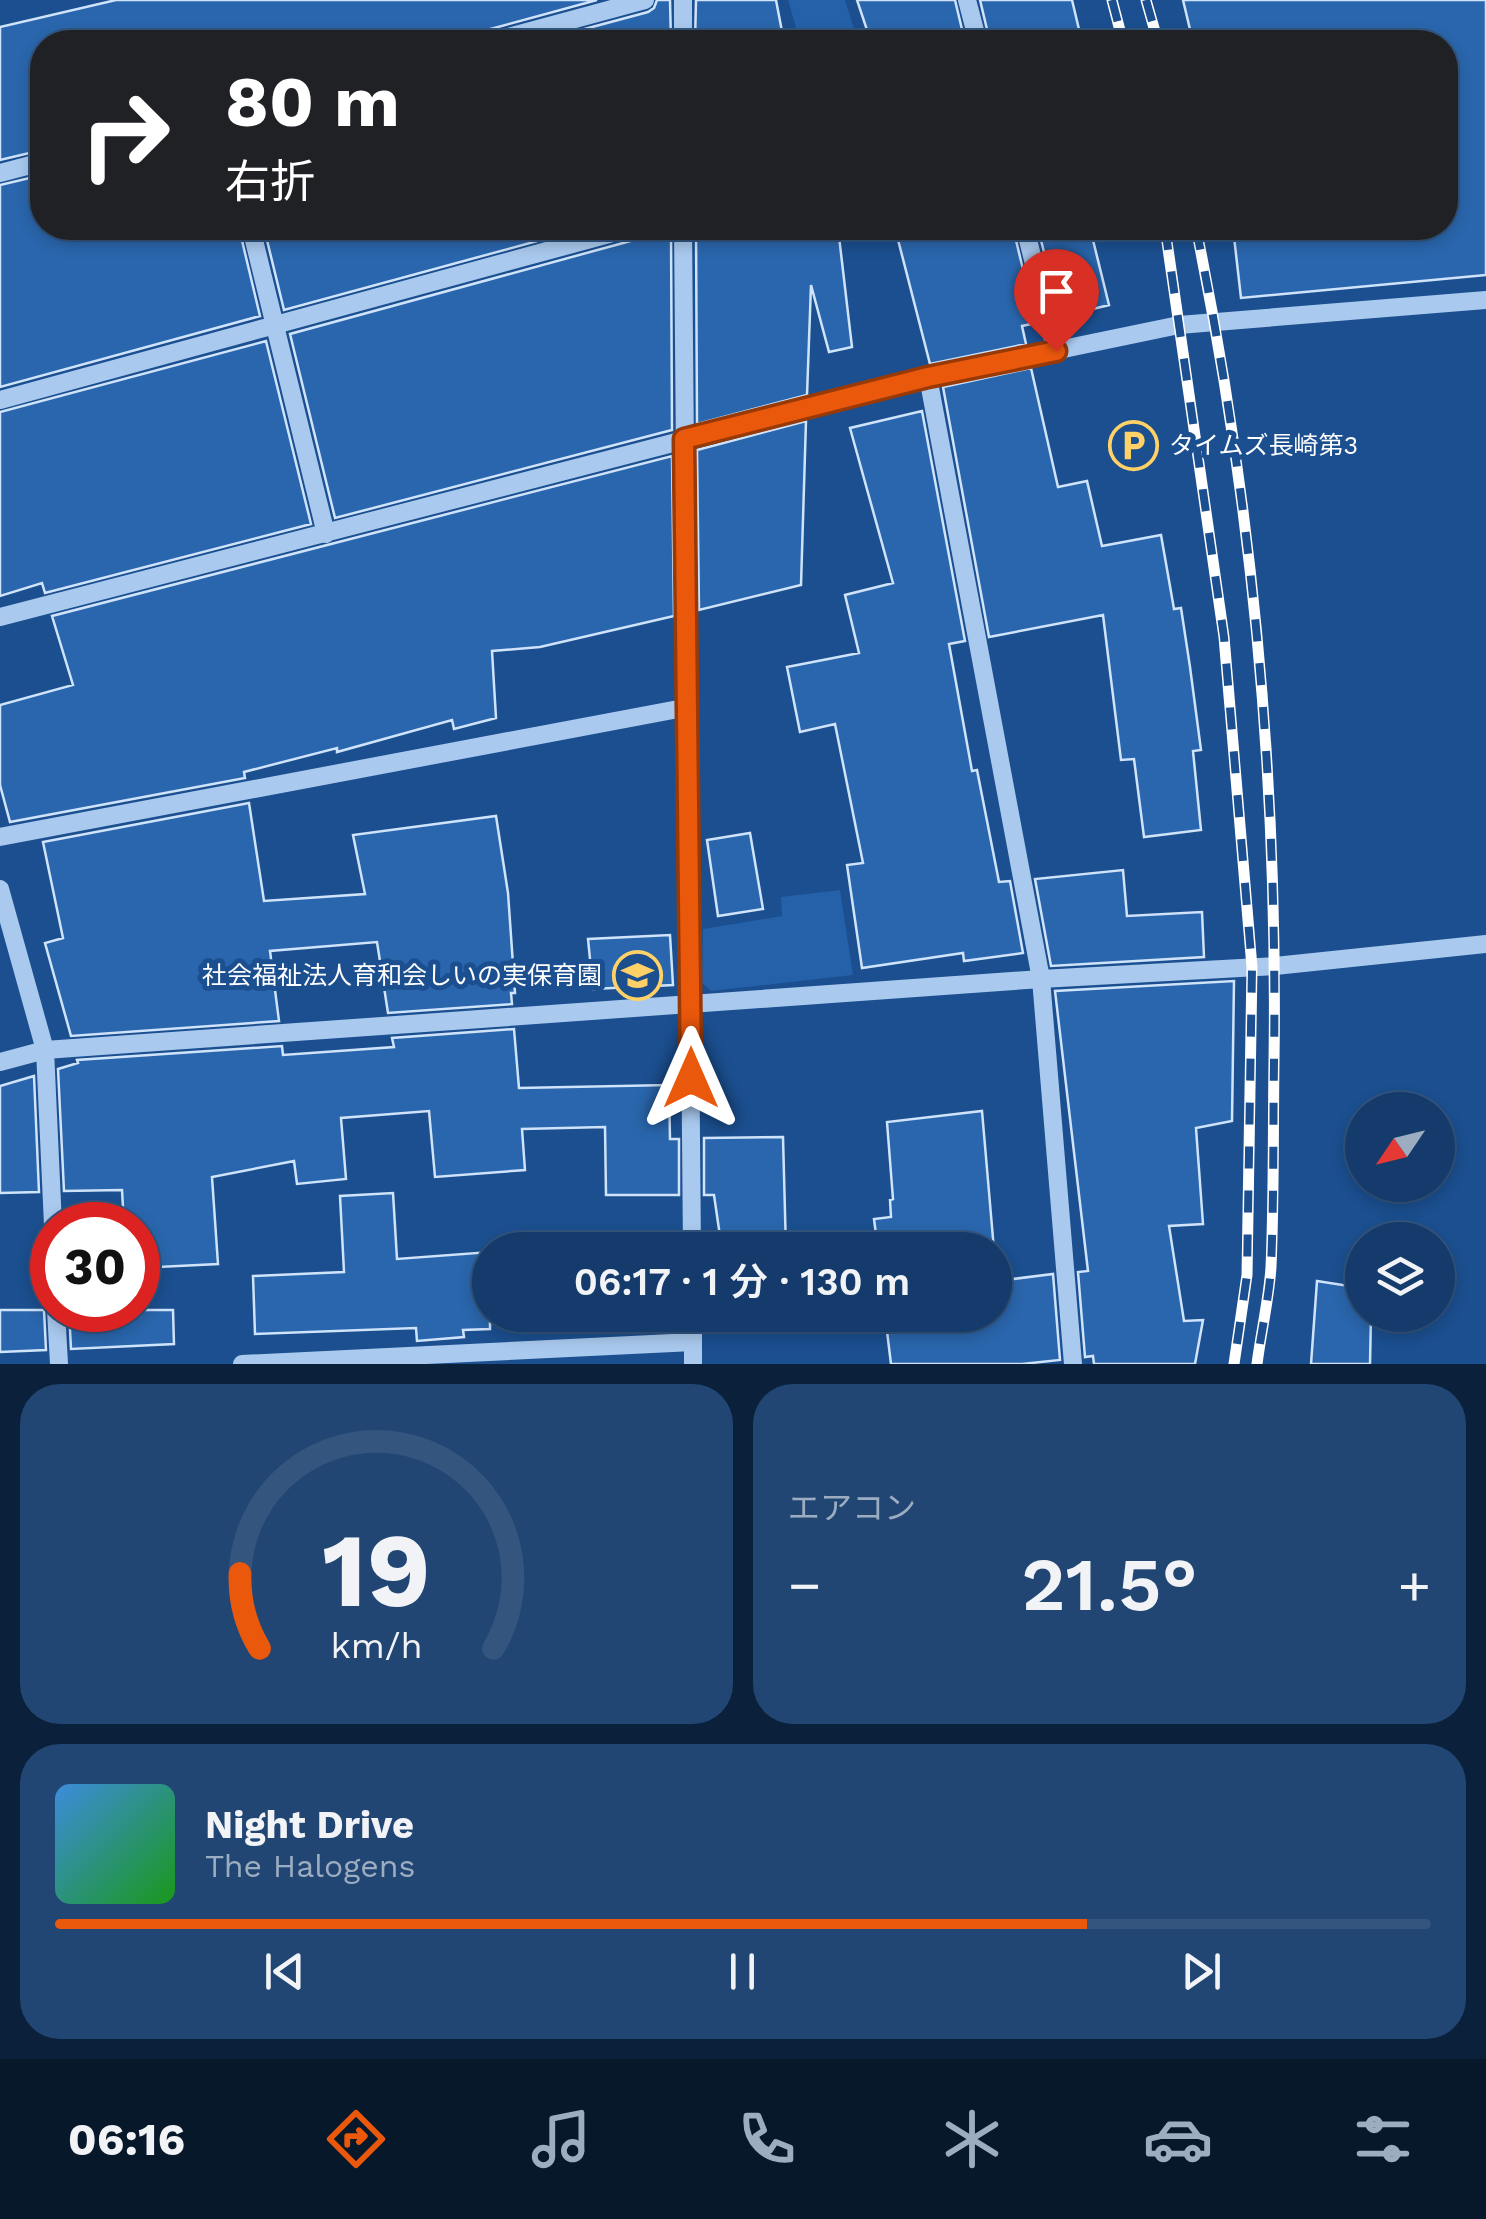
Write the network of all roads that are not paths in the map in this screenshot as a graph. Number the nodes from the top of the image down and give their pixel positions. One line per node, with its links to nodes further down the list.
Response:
1 (645, 0): 4 (street)
2 (683, 0): 5 (street)
3 (967, 0): 6 (street)
4 (534, 30)
5 (683, 30)
6 (975, 30)
7 (30, 165): 8 (street)
8 (0, 174)
9 (254, 240): 14 (street)
10 (587, 240): 14 (street)
11 (684, 240): 18 (street)
12 (1027, 240): 15 (street)
13 (1486, 300): 15 (street)
14 (276, 324): 17 (street); 19 (street)
15 (1056, 351): 16 (street)
16 (928, 377): 18 (street); 25 (street)
17 (0, 400)
18 (684, 439): 19 (street); 21 (street)
19 (326, 534): 20 (street)
20 (0, 617)
21 (689, 707): 22 (street); 26 (street)
22 (0, 837)
23 (0, 889): 27 (street)
24 (1486, 944): 25 (street)
25 (1041, 979): 26 (street); 37 (street)
26 (690, 1006): 27 (street); 30 (street)
27 (45, 1050): 28 (street); 29 (street)
28 (0, 1062)
29 (52, 1202)
30 (692, 1232)
31 (57, 1332): 34 (street)
32 (693, 1332): 33 (street)
33 (693, 1342): 35 (street); 36 (street)
34 (59, 1364)
35 (242, 1364)
36 (693, 1364)
37 (1073, 1364)

